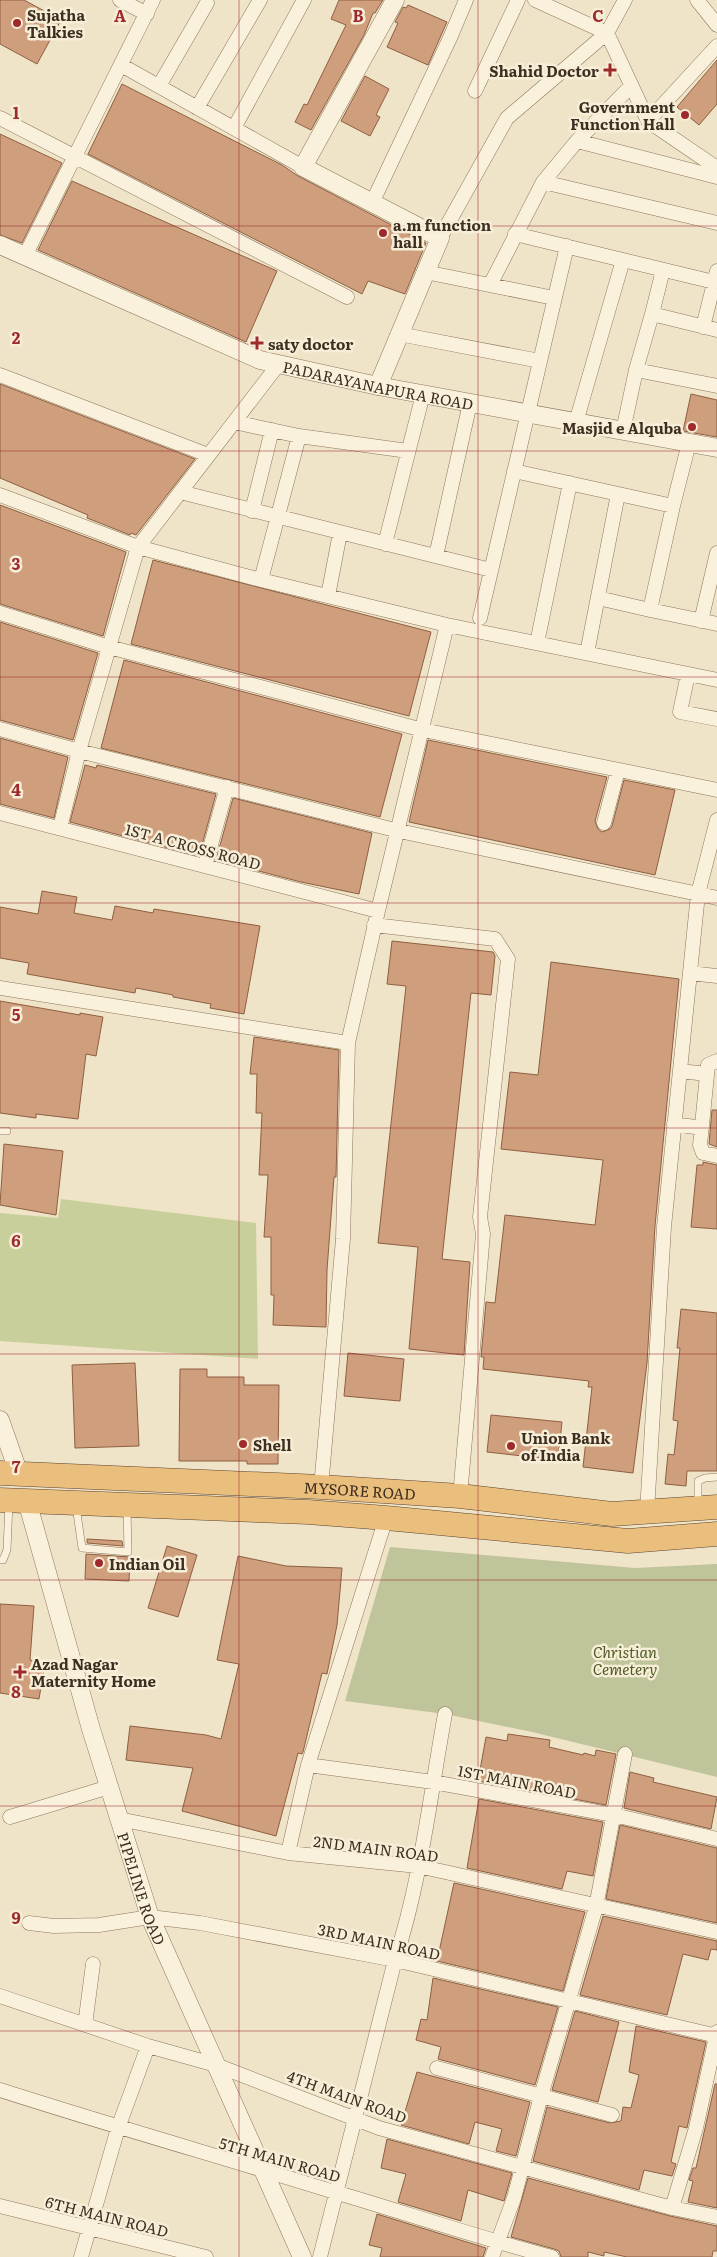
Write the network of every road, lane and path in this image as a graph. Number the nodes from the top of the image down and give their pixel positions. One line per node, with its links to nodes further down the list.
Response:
1 (120, 0): 12 (street)
2 (153, 0): 12 (street)
3 (260, 0): 20 (street)
4 (304, 0): 23 (street)
5 (394, 0): 26 (street)
6 (466, 0): 30 (street)
7 (518, 0): 19 (street)
8 (535, 0): 14 (street)
9 (625, 0): 14 (street)
10 (697, 0): 13 (street)
11 (207, 3): 17 (street)
12 (146, 14): 16 (street)
13 (717, 25)
14 (607, 33): 18 (street); 33 (street)
15 (717, 46): 22 (street)
16 (121, 65): 17 (street); 25 (street)
17 (159, 86): 20 (street)
18 (631, 86): 22 (street); 24 (street)
19 (475, 91)
20 (197, 108): 23 (street)
21 (0, 118): 25 (street)
22 (648, 121): 27 (street)
23 (234, 128): 26 (street)
24 (577, 141): 28 (street); 29 (street)
25 (75, 156): 36 (street); 42 (street)
26 (303, 167): 30 (street)
27 (717, 168)
28 (717, 177)
29 (543, 182): 31 (street); 32 (street)
30 (372, 203): 33 (street)
31 (717, 223)
32 (515, 234): 35 (street); 41 (street)
33 (440, 238): 39 (street)
34 (0, 245): 36 (street, PADARAYANAPURA ROAD)
35 (567, 246): 37 (street); 43 (street)
36 (25, 256): 48 (street, PADARAYANAPURA ROAD)
37 (622, 260): 38 (street); 57 (street)
38 (663, 270): 40 (street); 44 (street)
39 (425, 272): 41 (street); 46 (street)
40 (716, 276): 45 (street)
41 (490, 285): 43 (street)
42 (347, 296)
43 (554, 298): 47 (street)
44 (652, 314): 45 (street); 49 (street)
45 (710, 328)
46 (399, 334): 47 (street); 51 (street)
47 (540, 361): 55 (street)
48 (278, 365): 51 (street, PADARAYANAPURA ROAD); 56 (street)
49 (636, 370): 52 (street); 59 (street)
50 (0, 375): 64 (street)
51 (378, 386): 53 (street, PADARAYANAPURA ROAD)
52 (717, 386)
53 (423, 394): 54 (street, PADARAYANAPURA ROAD); 63 (street)
54 (470, 403): 55 (street, PADARAYANAPURA ROAD); 77 (street)
55 (528, 414): 57 (street, PADARAYANAPURA ROAD); 65 (street)
56 (234, 422): 58 (street); 64 (street)
57 (576, 422): 59 (street, PADARAYANAPURA ROAD)
58 (272, 430): 60 (street); 71 (street)
59 (623, 431): 61 (street, PADARAYANAPURA ROAD)
60 (299, 436): 63 (street); 72 (street)
61 (689, 444): 62 (street, PADARAYANAPURA ROAD); 70 (street)
62 (717, 448)
63 (408, 451): 74 (street)
64 (208, 456): 67 (street)
65 (514, 471): 66 (street); 78 (street)
66 (570, 483): 68 (street); 88 (street)
67 (180, 492): 71 (street); 75 (street)
68 (618, 494): 70 (street); 81 (street)
69 (0, 496): 75 (street)
70 (673, 506): 82 (street)
71 (252, 511): 72 (street)
72 (278, 517): 73 (street); 79 (street)
73 (340, 533): 74 (street); 80 (street)
74 (385, 544): 77 (street)
75 (138, 547): 79 (street); 89 (street)
76 (717, 553): 85 (street)
77 (436, 556): 78 (street)
78 (491, 570): 84 (street)
79 (261, 580): 80 (street)
80 (328, 596): 87 (street)
81 (598, 598): 82 (street); 90 (street)
82 (650, 610): 85 (street)
83 (0, 613): 89 (street)
84 (480, 618)
85 (701, 621): 86 (street)
86 (717, 624)
87 (447, 625): 88 (street); 95 (street)
88 (537, 643): 90 (street)
89 (109, 647): 95 (street); 96 (street)
90 (587, 653): 91 (street)
91 (688, 674): 92 (street); 93 (street)
92 (717, 680)
93 (717, 719)
94 (0, 729): 96 (street)
95 (423, 730): 97 (street); 104 (street)
96 (79, 751): 98 (street); 103 (street)
97 (618, 770): 99 (street); 102 (street)
98 (226, 787): 104 (street); 105 (street)
99 (717, 790)
100 (0, 813): 103 (street, 1ST A CROSS ROAD)
101 (717, 820): 106 (street)
102 (604, 823)
103 (60, 828): 105 (street, 1ST A CROSS ROAD)
104 (399, 831): 106 (street); 108 (street)
105 (206, 866): 108 (street, 1ST A CROSS ROAD)
106 (698, 894): 107 (street); 110 (street)
107 (717, 898)
108 (378, 911): 109 (street)
109 (374, 925): 113 (street); 124 (street)
110 (690, 973): 111 (street); 115 (street)
111 (717, 976)
112 (0, 988): 113 (street)
113 (348, 1043): 123 (street)
114 (717, 1061): 116 (street)
115 (680, 1071): 116 (street); 117 (street)
116 (707, 1074): 118 (street)
117 (674, 1124): 118 (street); 129 (street)
118 (702, 1128): 119 (street)
119 (717, 1156)
120 (0, 1420): 121 (street)
121 (9, 1474): 123 (highway, MYSORE ROAD)
122 (717, 1477): 128 (lane)
123 (321, 1487): 124 (highway, MYSORE ROAD)
124 (460, 1496): 129 (highway, MYSORE ROAD)
125 (12, 1500): 126 (highway, MYSORE ROAD); 132 (lane); 137 (street, PIPELINE ROAD)
126 (76, 1503): 127 (highway, MYSORE ROAD); 127 (lane)
127 (127, 1505): 130 (highway, MYSORE ROAD)
128 (708, 1508): 129 (highway, MYSORE ROAD)
129 (647, 1512)
130 (386, 1518): 131 (highway, MYSORE ROAD); 135 (street)
131 (717, 1534)
132 (0, 1560)
133 (445, 1714): 136 (street)
134 (625, 1754): 138 (street)
135 (308, 1765): 136 (street, 1ST MAIN ROAD); 142 (street)
136 (433, 1782): 138 (street, 1ST MAIN ROAD); 143 (street)
137 (109, 1787): 139 (street); 140 (street, PIPELINE ROAD)
138 (614, 1815): 141 (street, 1ST MAIN ROAD); 144 (street)
139 (10, 1817)
140 (119, 1819): 142 (street, 2ND MAIN ROAD); 145 (street, PIPELINE ROAD)
141 (717, 1839)
142 (288, 1853): 143 (street, 2ND MAIN ROAD)
143 (418, 1866): 144 (street, 2ND MAIN ROAD); 148 (street)
144 (596, 1907): 147 (street, 2ND MAIN ROAD); 151 (street)
145 (150, 1917): 146 (street, 3RD MAIN ROAD); 148 (street, 3RD MAIN ROAD); 155 (street, PIPELINE ROAD)
146 (29, 1923)
147 (717, 1932)
148 (395, 1960): 151 (street, 3RD MAIN ROAD); 160 (street)
149 (94, 1964): 152 (street)
150 (0, 1996): 152 (street, 4TH MAIN ROAD)
151 (570, 2001): 153 (street, 3RD MAIN ROAD); 158 (street)
152 (85, 2025): 154 (street, 4TH MAIN ROAD)
153 (717, 2035): 166 (street)
154 (148, 2046): 155 (street, 4TH MAIN ROAD); 161 (street)
155 (216, 2065): 160 (street, 4TH MAIN ROAD); 163 (street, PIPELINE ROAD)
156 (437, 2068): 158 (street)
157 (0, 2090): 161 (street, 5TH MAIN ROAD)
158 (541, 2096): 159 (street); 162 (street)
159 (612, 2115)
160 (355, 2119): 162 (street, 4TH MAIN ROAD); 164 (street)
161 (118, 2128): 163 (street, 5TH MAIN ROAD); 168 (street)
162 (522, 2166): 166 (street, 4TH MAIN ROAD); 169 (street)
163 (263, 2170): 164 (street, 5TH MAIN ROAD); 172 (street, PIPELINE ROAD)
164 (337, 2192): 169 (street, 5TH MAIN ROAD); 173 (street)
165 (0, 2206): 168 (street, 6TH MAIN ROAD)
166 (672, 2208): 167 (street, 4TH MAIN ROAD)
167 (717, 2218)
168 (89, 2229): 170 (street); 171 (street, 6TH MAIN ROAD)
169 (496, 2242): 174 (street); 175 (street, 5TH MAIN ROAD)
170 (82, 2257)
171 (206, 2257)
172 (302, 2257)
173 (320, 2257)
174 (492, 2257)
175 (552, 2257)

